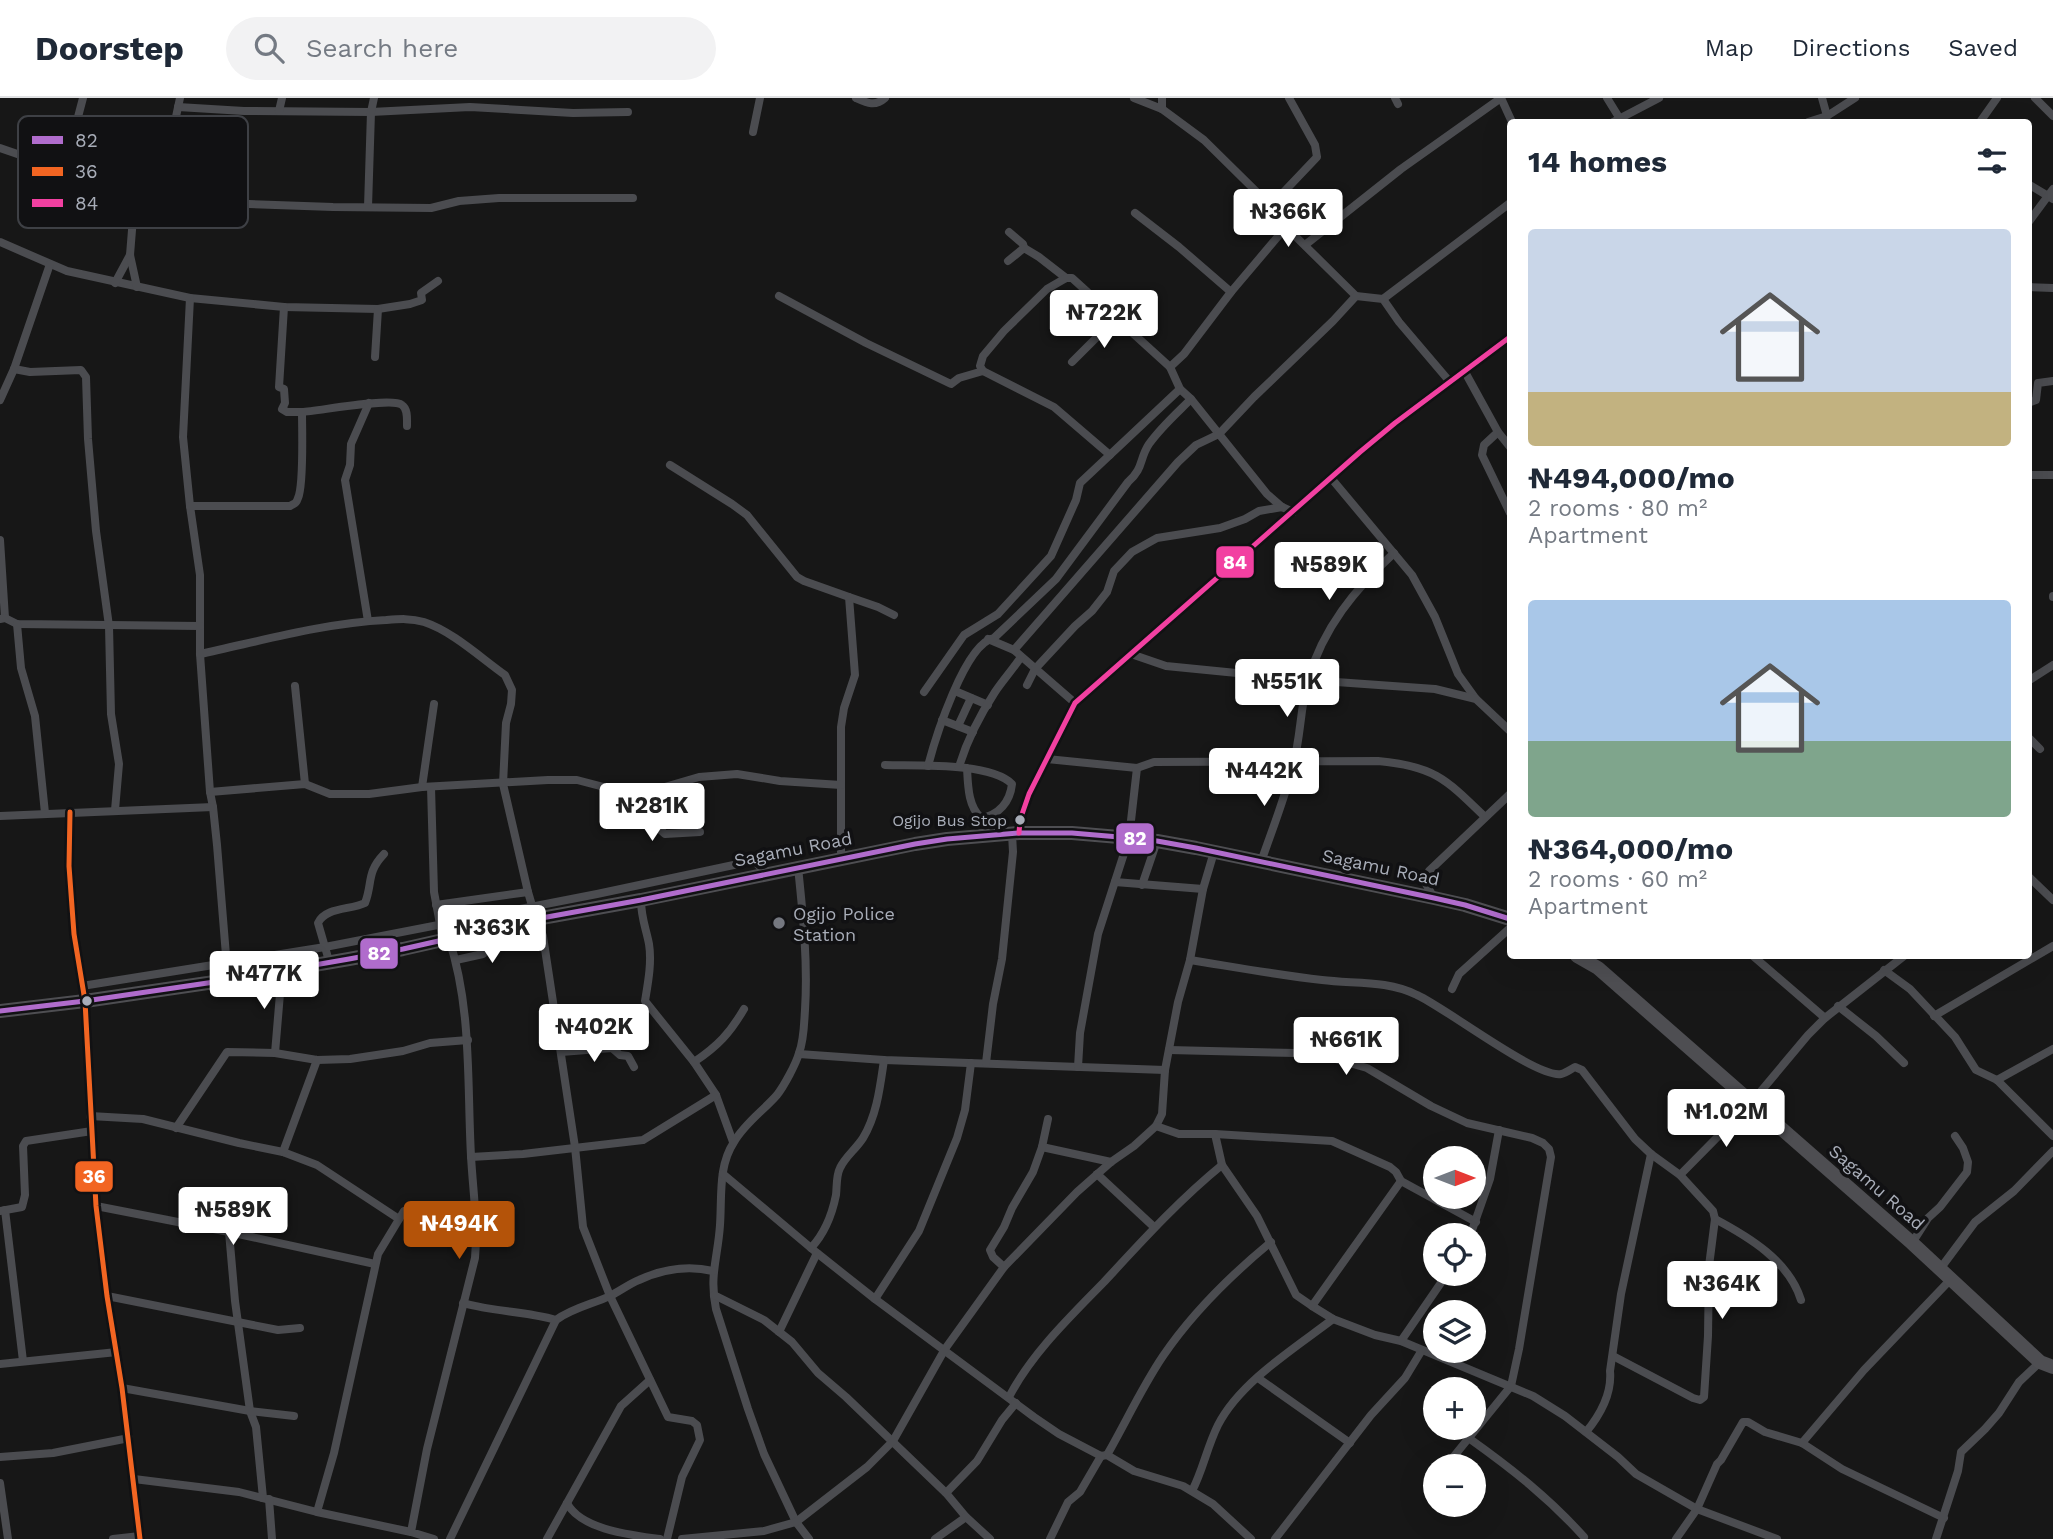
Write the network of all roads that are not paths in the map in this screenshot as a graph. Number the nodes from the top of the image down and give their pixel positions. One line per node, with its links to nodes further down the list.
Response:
1 (83, 98): 23 (street)
2 (282, 98): 20 (street)
3 (374, 98): 22 (street)
4 (760, 98): 31 (street)
5 (856, 98): 6 (street)
6 (885, 98)
7 (1134, 98): 19 (street)
8 (1162, 98): 19 (street)
9 (1289, 98): 40 (street)
10 (1501, 98): 26 (street); 47 (street)
11 (1607, 98): 27 (street)
12 (1659, 98): 28 (street)
13 (1822, 98): 24 (street)
14 (1855, 98): 24 (street)
15 (1997, 98): 30 (street)
16 (2035, 98): 25 (street)
17 (179, 102): 20 (street)
18 (471, 103): 21 (street); 22 (street)
19 (1162, 109): 40 (street)
20 (279, 111): 22 (street)
21 (628, 112)
22 (371, 113): 39 (street)
23 (78, 116)
24 (1827, 116): 29 (street)
25 (2053, 116)
26 (1511, 119)
27 (1616, 119)
28 (1621, 119)
29 (1818, 119)
30 (1982, 119)
31 (753, 132)
32 (0, 148): 33 (street)
33 (18, 154)
34 (2032, 186): 35 (street)
35 (2051, 195): 42 (street)
36 (633, 198): 39 (street)
37 (248, 204): 39 (street)
38 (1507, 204): 62 (street)
39 (368, 207)
40 (1273, 209): 43 (street)
41 (1135, 213): 58 (street)
42 (2032, 218)
43 (1286, 227): 47 (street); 58 (street)
44 (132, 228): 49 (street)
45 (1009, 232): 48 (street)
46 (0, 242): 51 (street)
47 (1305, 245): 60 (street)
48 (1024, 248): 50 (street); 52 (street)
49 (130, 255): 54 (street); 55 (street)
50 (1008, 261)
51 (50, 264): 54 (street); 70 (street)
52 (1066, 278): 65 (street); 71 (street)
53 (438, 281): 64 (street)
54 (116, 283): 55 (street)
55 (137, 287): 61 (street)
56 (2032, 287): 57 (street)
57 (2053, 288)
58 (1231, 292): 69 (street)
59 (779, 296): 71 (street)
60 (1356, 296): 62 (street); 83 (street)
61 (190, 298): 63 (street); 90 (street)
62 (1382, 299): 74 (street)
63 (284, 307): 64 (street); 80 (street)
64 (378, 309): 67 (street)
65 (1116, 318): 68 (street); 69 (street)
66 (1507, 339): 72 (street)
67 (375, 357)
68 (1072, 362)
69 (1170, 367): 75 (street)
70 (14, 369): 77 (street); 101 (street)
71 (983, 371): 85 (street)
72 (1465, 372): 74 (street); 82 (street)
73 (2053, 381): 78 (street)
74 (1450, 382): 89 (street)
75 (1180, 389): 76 (street); 85 (street)
76 (1191, 399): 83 (street); 103 (street)
77 (0, 400)
78 (2032, 401)
79 (369, 403): 80 (street); 81 (street); 99 (street)
80 (302, 412): 90 (street)
81 (407, 426)
82 (1499, 432): 84 (street); 92 (street)
83 (1219, 434): 91 (street); 105 (street)
84 (1507, 443)
85 (1110, 455): 114 (street)
86 (670, 465): 96 (street)
87 (2032, 475): 88 (street)
88 (2053, 475)
89 (1331, 478): 93 (street); 95 (street)
90 (190, 506): 102 (street)
91 (1282, 507): 93 (street); 108 (street)
92 (1507, 507)
93 (1293, 512): 106 (street)
94 (0, 540): 98 (street)
95 (1394, 553): 110 (street); 116 (street)
96 (849, 597): 97 (street); 134 (street)
97 (894, 615)
98 (2, 619): 100 (street)
99 (368, 621): 104 (street); 133 (street)
100 (18, 624): 101 (street); 142 (street)
101 (109, 626): 102 (street); 140 (street)
102 (200, 626): 104 (street)
103 (988, 639): 105 (street); 113 (street)
104 (200, 654): 136 (street)
105 (1018, 654): 108 (street); 119 (street)
106 (1131, 654): 110 (street); 117 (street)
107 (2053, 665): 109 (street)
108 (1035, 669): 111 (street); 117 (street)
109 (2032, 678)
110 (1308, 681): 116 (street); 127 (street)
111 (1027, 685)
112 (295, 686): 132 (street)
113 (955, 691): 115 (street); 120 (street)
114 (924, 692)
115 (971, 698): 119 (street); 121 (street)
116 (1476, 699): 122 (street)
117 (1076, 703): 126 (street)
118 (433, 704): 135 (street)
119 (988, 705): 123 (street)
120 (942, 720): 121 (street); 129 (street)
121 (958, 726): 123 (street)
122 (1507, 728)
123 (972, 732): 130 (street)
124 (2032, 741): 125 (street)
125 (2040, 749)
126 (1047, 759): 131 (street); 146 (street)
127 (1294, 762): 131 (street); 144 (street); 152 (street)
128 (885, 765): 129 (street)
129 (928, 766): 130 (street)
130 (963, 767): 130 (street)
131 (1137, 768): 147 (street)
132 (305, 784): 135 (street); 136 (street)
133 (503, 784): 135 (street); 137 (street); 159 (street)
134 (841, 785): 137 (street); 151 (street)
135 (427, 787): 163 (street)
136 (210, 792): 139 (street)
137 (634, 793): 145 (street)
138 (1507, 797): 144 (street)
139 (214, 807): 140 (street); 179 (street)
140 (115, 810): 141 (street)
141 (70, 812): 142 (street); 184 (street)
142 (45, 813): 143 (street)
143 (0, 816)
144 (1485, 817): 160 (street)
145 (700, 832)
146 (1015, 834): 147 (highway, Sagamu Road); 151 (highway, Sagamu Road); 202 (street)
147 (1129, 838): 148 (highway, Sagamu Road); 156 (street)
148 (1157, 841): 149 (highway, Sagamu Road); 157 (street)
149 (1214, 852): 152 (highway, Sagamu Road); 158 (street)
150 (384, 854): 171 (street)
151 (841, 859): 153 (highway, Sagamu Road)
152 (1261, 862): 160 (highway, Sagamu Road)
153 (798, 867): 154 (highway, Sagamu Road); 197 (street)
154 (763, 874): 161 (highway, Sagamu Road); 164 (street)
155 (2032, 880): 162 (street)
156 (1115, 882): 157 (street); 204 (street)
157 (1142, 886): 158 (street)
158 (1202, 889): 178 (street)
159 (528, 891): 163 (street); 164 (street)
160 (1434, 898): 165 (highway, Sagamu Road)
161 (642, 900): 164 (highway, Sagamu Road); 200 (street)
162 (2053, 900)
163 (436, 905): 166 (street)
164 (534, 913): 166 (street); 168 (highway, Sagamu Road); 195 (street)
165 (1507, 918)
166 (440, 924): 169 (street); 171 (street)
167 (1507, 931): 185 (street)
168 (482, 932): 169 (highway, Sagamu Road); 177 (street)
169 (446, 939): 177 (street); 180 (highway, Sagamu Road)
170 (2053, 946): 172 (street)
171 (325, 947): 179 (street); 180 (street)
172 (2032, 958)
173 (1582, 959): 209 (highway, Sagamu Road)
174 (1756, 959): 191 (street)
175 (1900, 959): 182 (street)
176 (2031, 959): 190 (street)
177 (456, 960): 192 (street)
178 (1190, 960): 194 (street); 224 (street)
179 (226, 961): 183 (street); 184 (street)
180 (329, 961): 181 (highway, Sagamu Road)
181 (282, 970): 183 (highway, Sagamu Road); 196 (street)
182 (1884, 970): 187 (street); 190 (street)
183 (228, 980): 186 (highway, Sagamu Road)
184 (82, 986): 186 (street)
185 (1452, 989)
186 (85, 1001): 189 (highway, Sagamu Road); 210 (street)
187 (1838, 1006): 191 (street); 203 (street)
188 (744, 1009): 200 (street)
189 (0, 1011)
190 (1934, 1016): 207 (street)
191 (1825, 1018): 209 (street)
192 (468, 1040): 198 (street); 225 (street)
193 (2053, 1049): 207 (street)
194 (1169, 1050): 206 (street); 214 (street)
195 (561, 1052): 205 (street); 220 (street)
196 (275, 1054): 198 (street); 213 (street)
197 (799, 1054): 199 (street); 219 (street)
198 (317, 1060): 223 (street)
199 (884, 1060): 201 (street); 242 (street)
200 (694, 1062): 208 (street)
201 (971, 1063): 202 (street); 251 (street)
202 (986, 1063): 204 (street)
203 (1904, 1063)
204 (1078, 1067): 206 (street)
205 (634, 1068)
206 (1165, 1070): 212 (street)
207 (1997, 1080): 218 (street)
208 (716, 1095): 219 (street); 220 (street)
209 (1751, 1103): 230 (street); 241 (highway, Sagamu Road)
210 (90, 1116): 213 (street); 215 (street)
211 (1048, 1119): 221 (street)
212 (1156, 1125): 216 (street); 226 (street)
213 (176, 1128): 223 (street)
214 (1499, 1130): 236 (street); 270 (street)
215 (92, 1131): 232 (street); 233 (street)
216 (1215, 1134): 227 (street); 231 (street)
217 (1955, 1136): 241 (street)
218 (2053, 1136)
219 (733, 1142): 228 (street)
220 (576, 1147): 225 (street); 248 (street)
221 (1042, 1147): 226 (street); 244 (street)
222 (2053, 1150): 246 (street)
223 (283, 1152): 234 (street)
224 (1651, 1154): 230 (street); 264 (street)
225 (471, 1157): 237 (street)
226 (1111, 1162): 229 (street)
227 (1222, 1165): 238 (street); 240 (street)
228 (723, 1174): 242 (street); 245 (street)
229 (1097, 1174): 238 (street); 244 (street)
230 (1680, 1175): 235 (street)
231 (1401, 1181): 236 (street); 254 (street)
232 (96, 1206): 239 (street); 250 (street)
233 (3, 1211): 265 (street)
234 (399, 1219): 237 (street); 243 (street)
235 (1715, 1219): 252 (street); 264 (street)
236 (1476, 1222)
237 (477, 1227): 253 (street)
238 (1154, 1227): 272 (street)
239 (229, 1232): 243 (street); 257 (street)
240 (1271, 1242): 254 (street); 284 (street)
241 (1912, 1243): 246 (highway, Sagamu Road)
242 (814, 1251): 251 (street); 259 (street)
243 (375, 1264): 293 (street)
244 (1004, 1268): 261 (street)
245 (713, 1271): 248 (street); 249 (street)
246 (1946, 1274): 267 (highway, Sagamu Road); 282 (street)
247 (1439, 1286): 260 (street)
248 (610, 1296): 255 (street); 269 (street)
249 (713, 1296): 259 (street); 296 (street)
250 (107, 1297): 257 (street); 263 (street)
251 (875, 1299): 261 (street)
252 (1801, 1300)
253 (463, 1303): 255 (street); 297 (street)
254 (1312, 1306): 256 (street)
255 (556, 1320): 306 (street)
256 (1333, 1320): 260 (street); 268 (street)
257 (239, 1321): 258 (street); 273 (street)
258 (300, 1328)
259 (779, 1332): 280 (street)
260 (1401, 1341): 262 (street)
261 (945, 1349): 272 (street); 280 (street)
262 (1422, 1350): 270 (street); 281 (street)
263 (117, 1352): 265 (street); 271 (street)
264 (1613, 1356): 276 (street)
265 (23, 1361): 266 (street)
266 (0, 1364)
267 (2047, 1364): 295 (street)
268 (1258, 1378): 281 (street); 288 (street)
269 (650, 1380): 291 (street); 309 (street)
270 (1511, 1386): 275 (street); 276 (street)
271 (122, 1388): 273 (street); 277 (street)
272 (1013, 1400): 284 (street); 289 (street)
273 (250, 1411): 274 (street); 290 (street)
274 (294, 1416)
275 (1486, 1418)
276 (1586, 1432): 292 (street)
277 (129, 1438): 285 (street); 286 (street)
278 (1468, 1440): 283 (street)
279 (1473, 1440): 299 (street)
280 (893, 1441): 289 (street); 296 (street)
281 (1350, 1443): 316 (street)
282 (1802, 1443): 292 (street); 295 (street)
283 (1456, 1454)
284 (1104, 1455): 288 (street); 314 (street)
285 (0, 1457)
286 (134, 1479): 290 (street); 301 (street)
287 (0, 1483): 302 (street)
288 (1192, 1491): 315 (street)
289 (946, 1493): 294 (street)
290 (266, 1498): 293 (street); 304 (street)
291 (567, 1503): 307 (street); 308 (street)
292 (1697, 1509): 298 (street); 317 (street)
293 (317, 1512): 297 (street)
294 (966, 1517): 312 (street); 313 (street)
295 (1944, 1518): 300 (street)
296 (796, 1522): 310 (street); 311 (street)
297 (411, 1532): 305 (street)
298 (1764, 1536): 318 (street)
299 (1584, 1537)
300 (1937, 1537): 319 (street)
301 (140, 1538): 303 (street)
302 (8, 1539)
303 (113, 1539)
304 (272, 1539)
305 (435, 1539)
306 (450, 1539)
307 (547, 1539)
308 (660, 1539)
309 (667, 1539)
310 (682, 1539)
311 (809, 1539)
312 (934, 1539)
313 (990, 1539)
314 (1050, 1539)
315 (1251, 1539)
316 (1275, 1539)
317 (1676, 1539)
318 (1777, 1539)
319 (1947, 1539)

